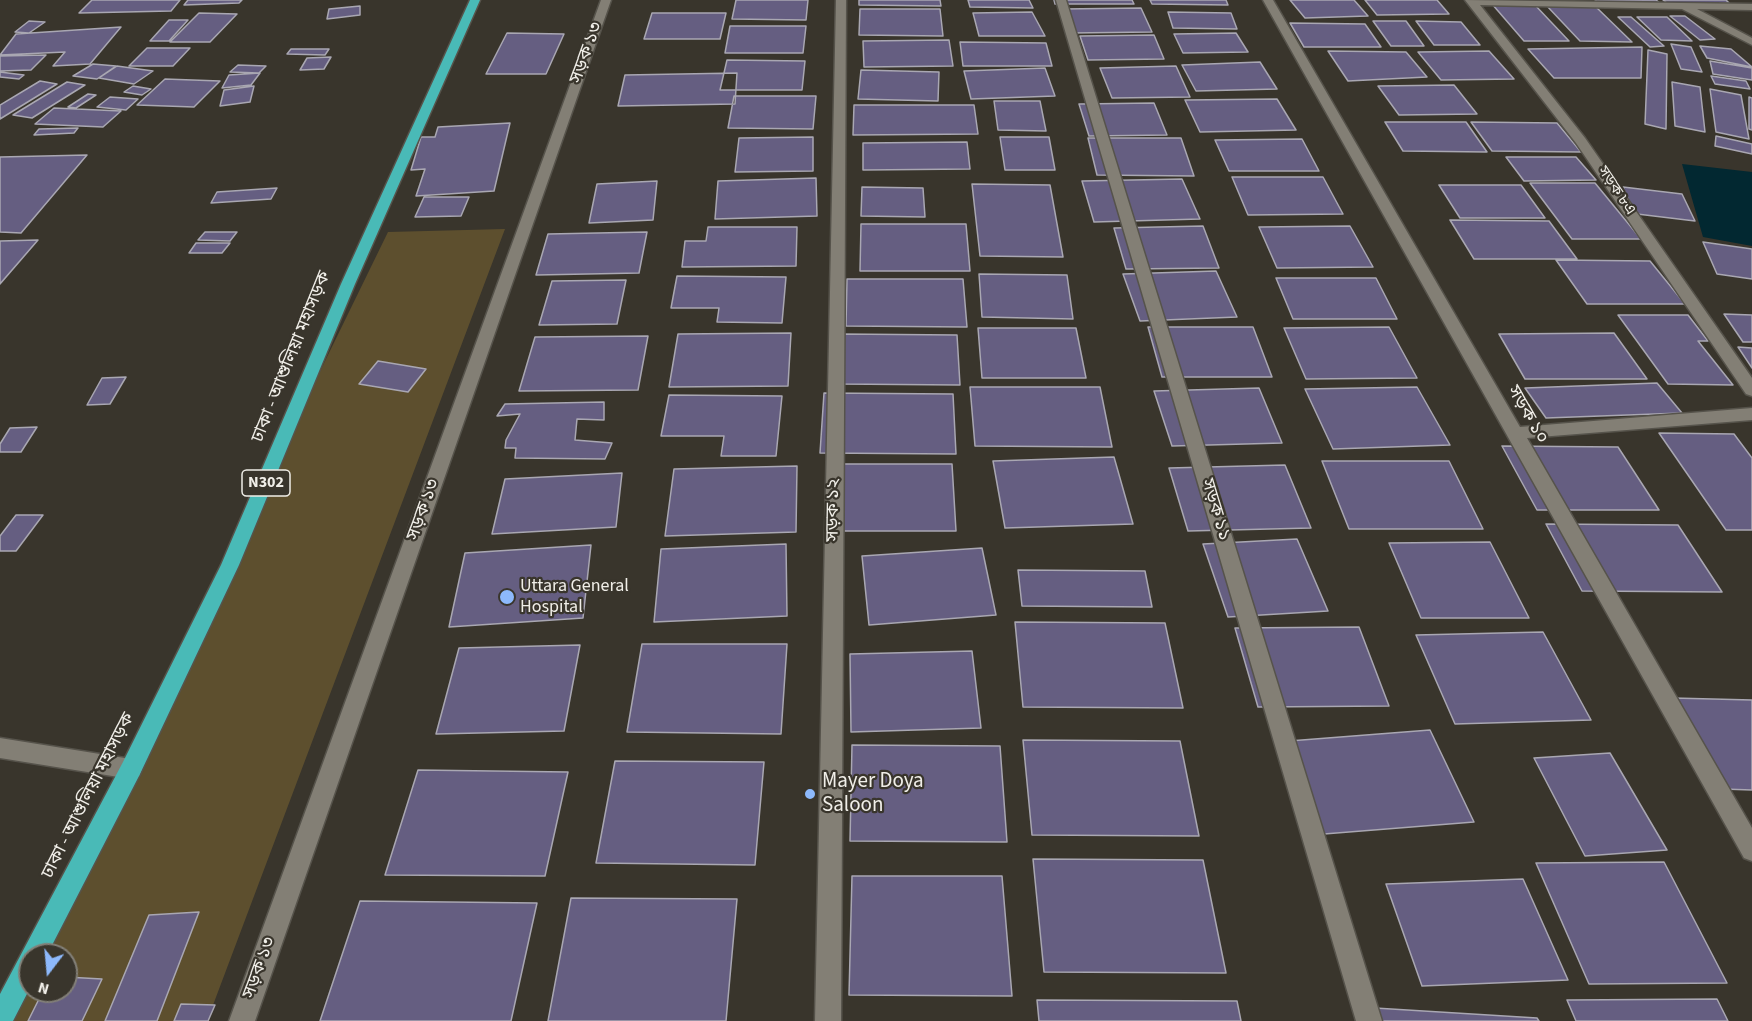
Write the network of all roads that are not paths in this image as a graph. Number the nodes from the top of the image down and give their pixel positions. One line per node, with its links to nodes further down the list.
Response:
1 (475, 0): 14 (highway, ঢাকা - আশুলিয়া মহাসড়ক / N302)
2 (606, 0): 19 (street, সড়ক ১৩)
3 (841, 0): 20 (street, সড়ক ১২)
4 (1061, 0): 21 (street, সড়ক ১১)
5 (1268, 0): 12 (street, সড়ক ১০)
6 (1471, 1): 7 (street); 10 (street, সড়ক ৮এ)
7 (1683, 6): 8 (street); 9 (street)
8 (1752, 7)
9 (1752, 42)
10 (1751, 386)
11 (1752, 414): 12 (street)
12 (1515, 434): 15 (street, সড়ক ১০)
13 (0, 748): 14 (street)
14 (130, 770): 16 (highway, ঢাকা - আশুলিয়া মহাসড়ক / N302)
15 (1752, 850)
16 (40, 943)
17 (18, 985): 18 (highway)
18 (0, 1020)
19 (242, 1021)
20 (828, 1021)
21 (1369, 1021)

